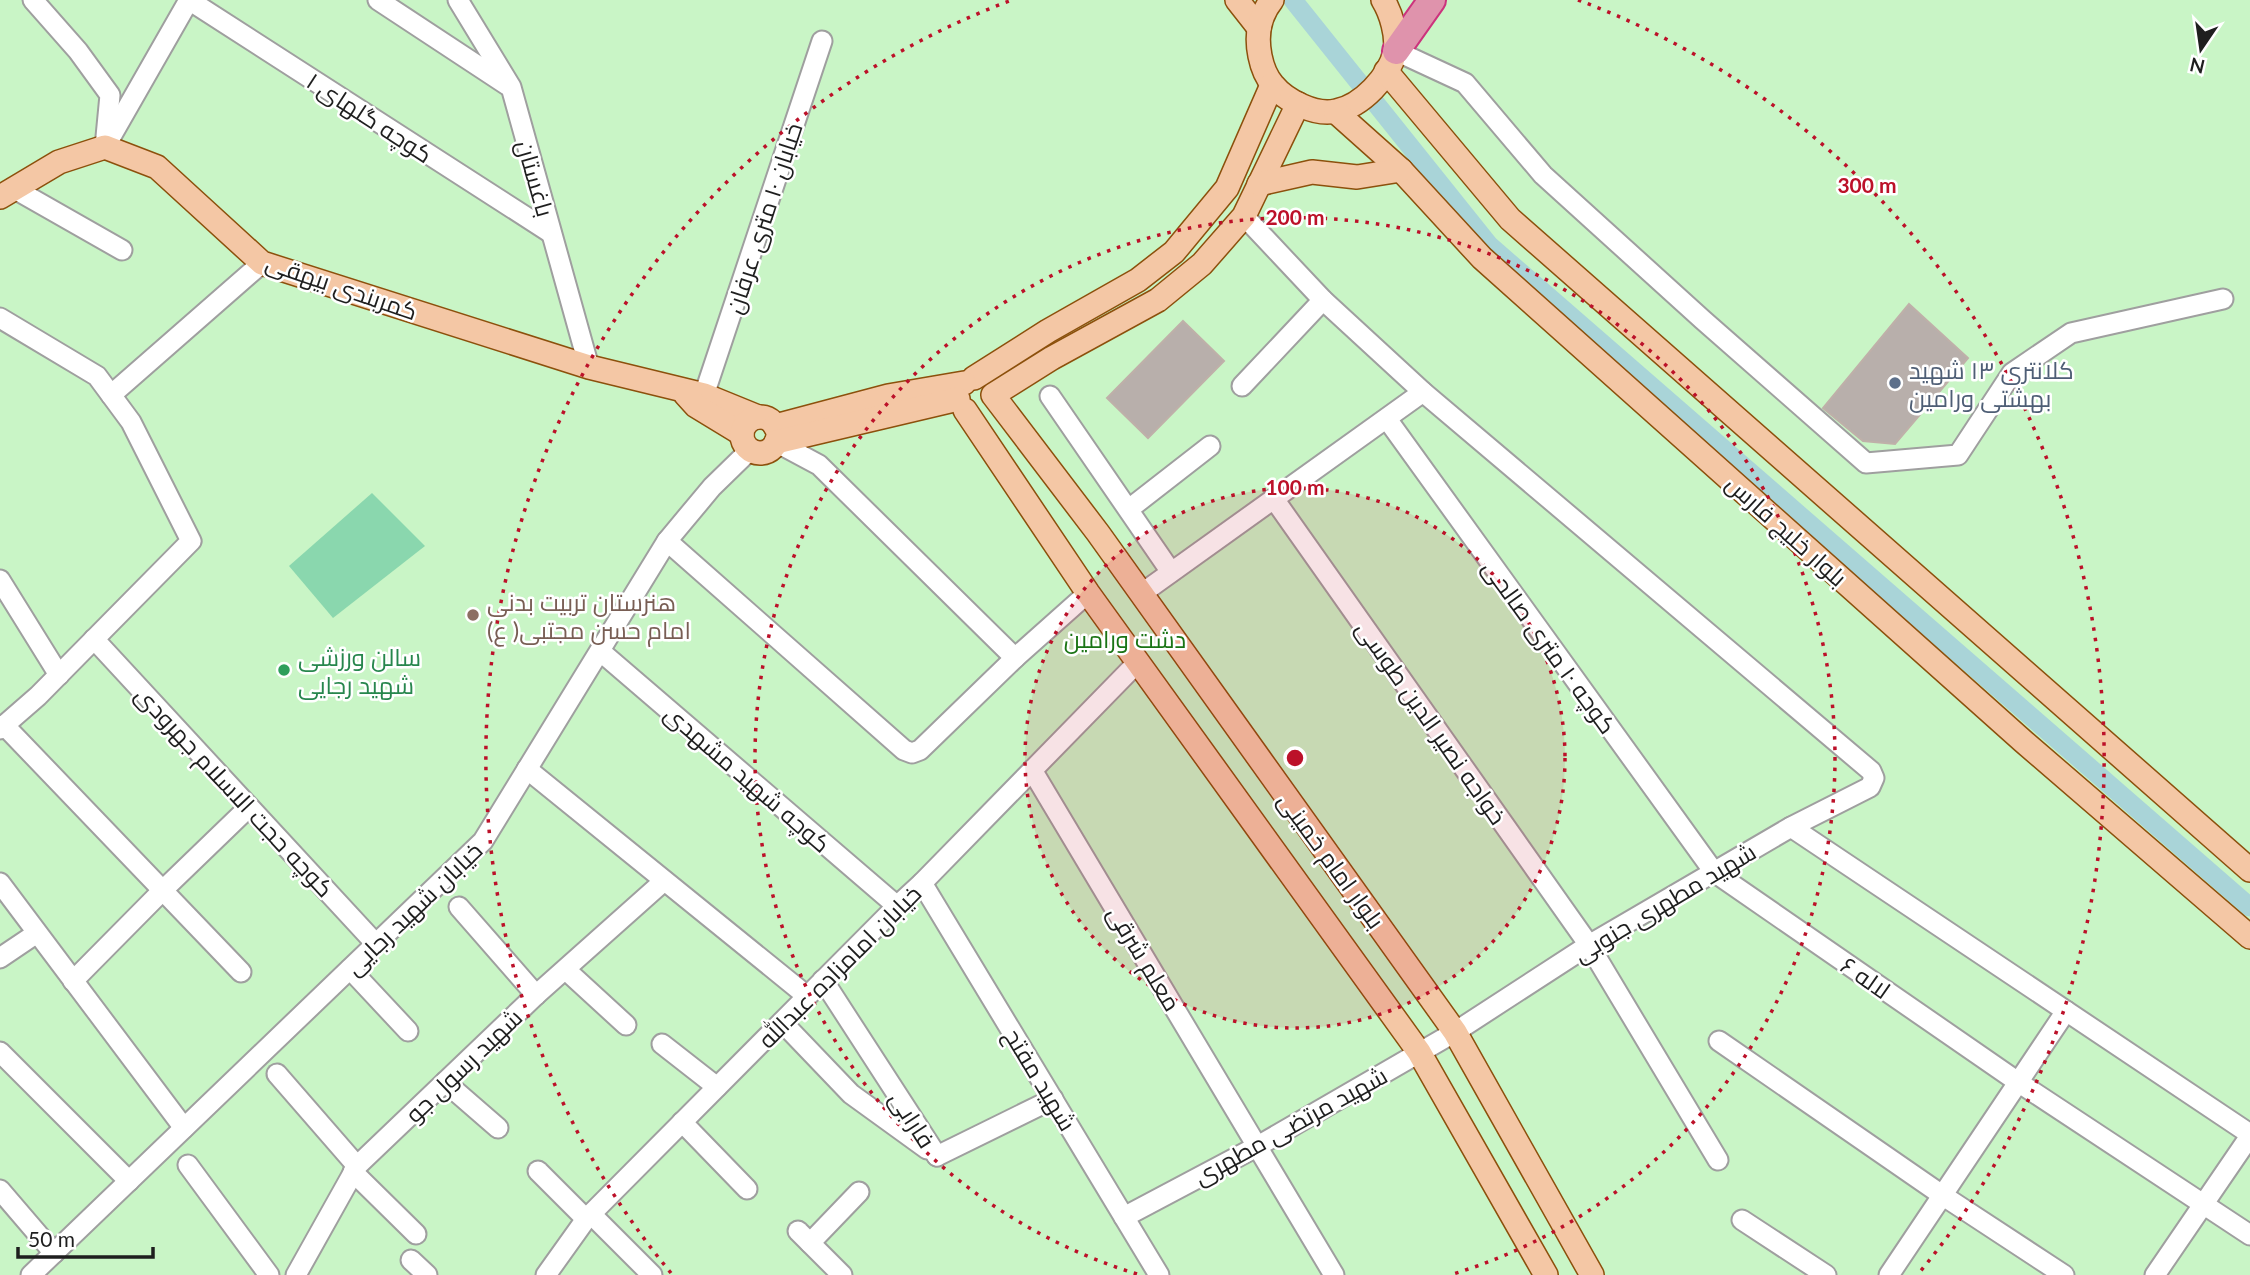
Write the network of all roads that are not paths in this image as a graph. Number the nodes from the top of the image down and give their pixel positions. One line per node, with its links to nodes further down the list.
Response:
1 (33, 0): 16 (street)
2 (189, 0): 16 (street); 21 (street, کوچه گلهای ۱)
3 (378, 0): 13 (street)
4 (458, 0): 13 (street, باغستان)
5 (1237, 0): 9 (main road)
6 (1272, 0): 9 (main road)
7 (1383, 0): 11 (main road)
8 (1432, 0): 11 (highway)
9 (1259, 28): 12 (main road)
10 (822, 41): 31 (street, خیابان ۱۰ متری عرفان)
11 (1378, 78): 15 (main road); 24 (street); 56 (main road, بلوار خلیج فارس)
12 (1272, 85): 14 (main road); 29 (main road)
13 (510, 87): 21 (street, باغستان)
14 (1298, 103): 15 (main road); 18 (main road)
15 (1336, 112): 17 (main road, بلوار خلیج فارس)
16 (105, 147): 19 (main road); 23 (main road, کمربندی بیهقی)
17 (1401, 170): 18 (main road); 65 (main road, بلوار خلیج فارس)
18 (1259, 184): 20 (main road)
19 (6, 193): 22 (street)
20 (1244, 216): 25 (street); 33 (main road)
21 (551, 233): 27 (street, باغستان)
22 (122, 250)
23 (262, 263): 27 (main road, کمربندی بیهقی); 32 (street)
24 (2223, 299)
25 (1323, 300): 28 (street); 30 (street)
26 (0, 318): 32 (street)
27 (589, 367): 31 (main road, کمربندی بیهقی)
28 (1242, 386)
29 (965, 392): 33 (main road, بلوار امام خمینی); 33 (main road); 36 (main road); 44 (main road, بلوار امام خمینی)
30 (1423, 392): 35 (street); 55 (street, شهید مطهری جنوبی)
31 (692, 393): 36 (main road, کمربندی بیهقی); 37 (main road, کمربندی بیهقی)
32 (111, 395): 46 (street)
33 (993, 395): 45 (main road, بلوار امام خمینی)
34 (1050, 396): 40 (street)
35 (1387, 419): 39 (street); 57 (street, کوچه ۱۰ متری صالحی)
36 (770, 428): 37 (main road); 37 (main road); 48 (street)
37 (746, 442): 41 (street, خیابان شهید رجایی)
38 (1210, 446): 40 (street)
39 (1274, 499): 42 (street); 67 (street, خواجه نصیر الدین طوسی)
40 (1129, 509): 42 (street)
41 (667, 541): 47 (street, خیابان شهید رجایی); 48 (street)
42 (1171, 572): 45 (street)
43 (0, 580): 50 (street)
44 (1088, 593): 48 (street); 49 (main road, بلوار امام خمینی)
45 (1142, 594): 80 (main road, بلوار امام خمینی)
46 (94, 639): 50 (street); 54 (street, کوچه حجت الاسلام جهرودی)
47 (600, 651): 52 (street, خیابان شهید رجایی); 63 (street, کوچه شهید مشهدی)
48 (1015, 658)
49 (1138, 662): 53 (street, خیابان امامزاده عبدالله); 84 (main road, بلوار امام خمینی)
50 (59, 675): 51 (street)
51 (2, 727): 61 (street)
52 (527, 769): 58 (street); 66 (street, خیابان شهید رجایی)
53 (1032, 770): 60 (street, خیابان امامزاده عبدالله); 94 (street, معلم شرقی)
54 (249, 807): 61 (street); 66 (street, کوچه حجت الاسلام جهرودی)
55 (1791, 827): 57 (street, شهید مطهری جنوبی); 76 (street)
56 (2250, 870)
57 (1714, 872): 67 (street, شهید مطهری جنوبی); 87 (street, لاله ۶)
58 (664, 881): 70 (street, شهید رسول جو); 75 (street)
59 (0, 883): 64 (street)
60 (922, 883): 63 (street, خیابان امامزاده عبدالله); 89 (street, شهید مفتح)
61 (163, 890): 71 (street); 73 (street)
62 (459, 906): 74 (street)
63 (897, 906): 72 (street, خیابان امامزاده عبدالله)
64 (37, 933): 68 (street); 73 (street)
65 (2250, 937)
66 (376, 944): 69 (street, خیابان شهید رجایی)
67 (1589, 945): 80 (street, شهید مطهری جنوبی); 96 (street, خواجه نصیر الدین طوسی)
68 (0, 958)
69 (350, 969): 79 (street); 91 (street, خیابان شهید رجایی)
70 (566, 970): 74 (street, شهید رسول جو); 78 (street)
71 (241, 972)
72 (823, 980): 75 (street, خیابان امامزاده عبدالله); 95 (street, فارابی)
73 (73, 981): 91 (street)
74 (536, 995): 86 (street, شهید رسول جو)
75 (807, 996): 77 (street, خیابان امامزاده عبدالله)
76 (2066, 1011): 87 (street); 93 (street)
77 (782, 1022): 88 (street, خیابان امامزاده عبدالله); 95 (street, فارابی)
78 (626, 1025)
79 (408, 1031)
80 (1455, 1032): 84 (street, شهید مرتضی مطهری); 123 (main road, بلوار امام خمینی)
81 (1719, 1041): 104 (street)
82 (662, 1044): 88 (street)
83 (0, 1052): 100 (street)
84 (1419, 1052): 94 (street, شهید مرتضی مطهری); 122 (main road, بلوار امام خمینی)
85 (276, 1074): 98 (street)
86 (445, 1082): 92 (street); 98 (street, شهید رسول جو)
87 (2018, 1082): 104 (street); 105 (street, لاله ۶)
88 (717, 1087): 90 (street, خیابان امامزاده عبدالله)
89 (1053, 1099): 95 (street); 107 (street, شهید مفتح)
90 (682, 1122): 101 (street); 106 (street, خیابان امامزاده عبدالله)
91 (184, 1128): 100 (street, خیابان شهید رجایی)
92 (498, 1128)
93 (2250, 1135): 105 (street)
94 (1258, 1146): 107 (street, شهید مرتضی مطهری); 121 (street, معلم شرقی)
95 (937, 1156)
96 (1718, 1160)
97 (188, 1165): 114 (street)
98 (355, 1169): 109 (street); 115 (street, شهید رسول جو)
99 (538, 1171): 106 (street)
100 (129, 1181): 111 (street, خیابان شهید رجایی)
101 (747, 1189)
102 (0, 1190): 111 (street)
103 (859, 1192): 119 (street)
104 (1942, 1195): 125 (street); 126 (street)
105 (2203, 1203): 110 (street, لاله ۶); 127 (street)
106 (589, 1216): 117 (street, خیابان امامزاده عبدالله); 118 (street)
107 (1124, 1217): 120 (street, شهید مفتح)
108 (1742, 1220): 124 (street)
109 (416, 1234)
110 (2250, 1235)
111 (54, 1253): 113 (street, خیابان شهید رجایی)
112 (411, 1260): 116 (street)
113 (31, 1275)
114 (269, 1275)
115 (296, 1275)
116 (427, 1275)
117 (546, 1275)
118 (652, 1275)
119 (842, 1275)
120 (1159, 1275)
121 (1334, 1275)
122 (1546, 1275)
123 (1592, 1275)
124 (1826, 1275)
125 (1889, 1275)
126 (2064, 1275)
127 (2155, 1275)

